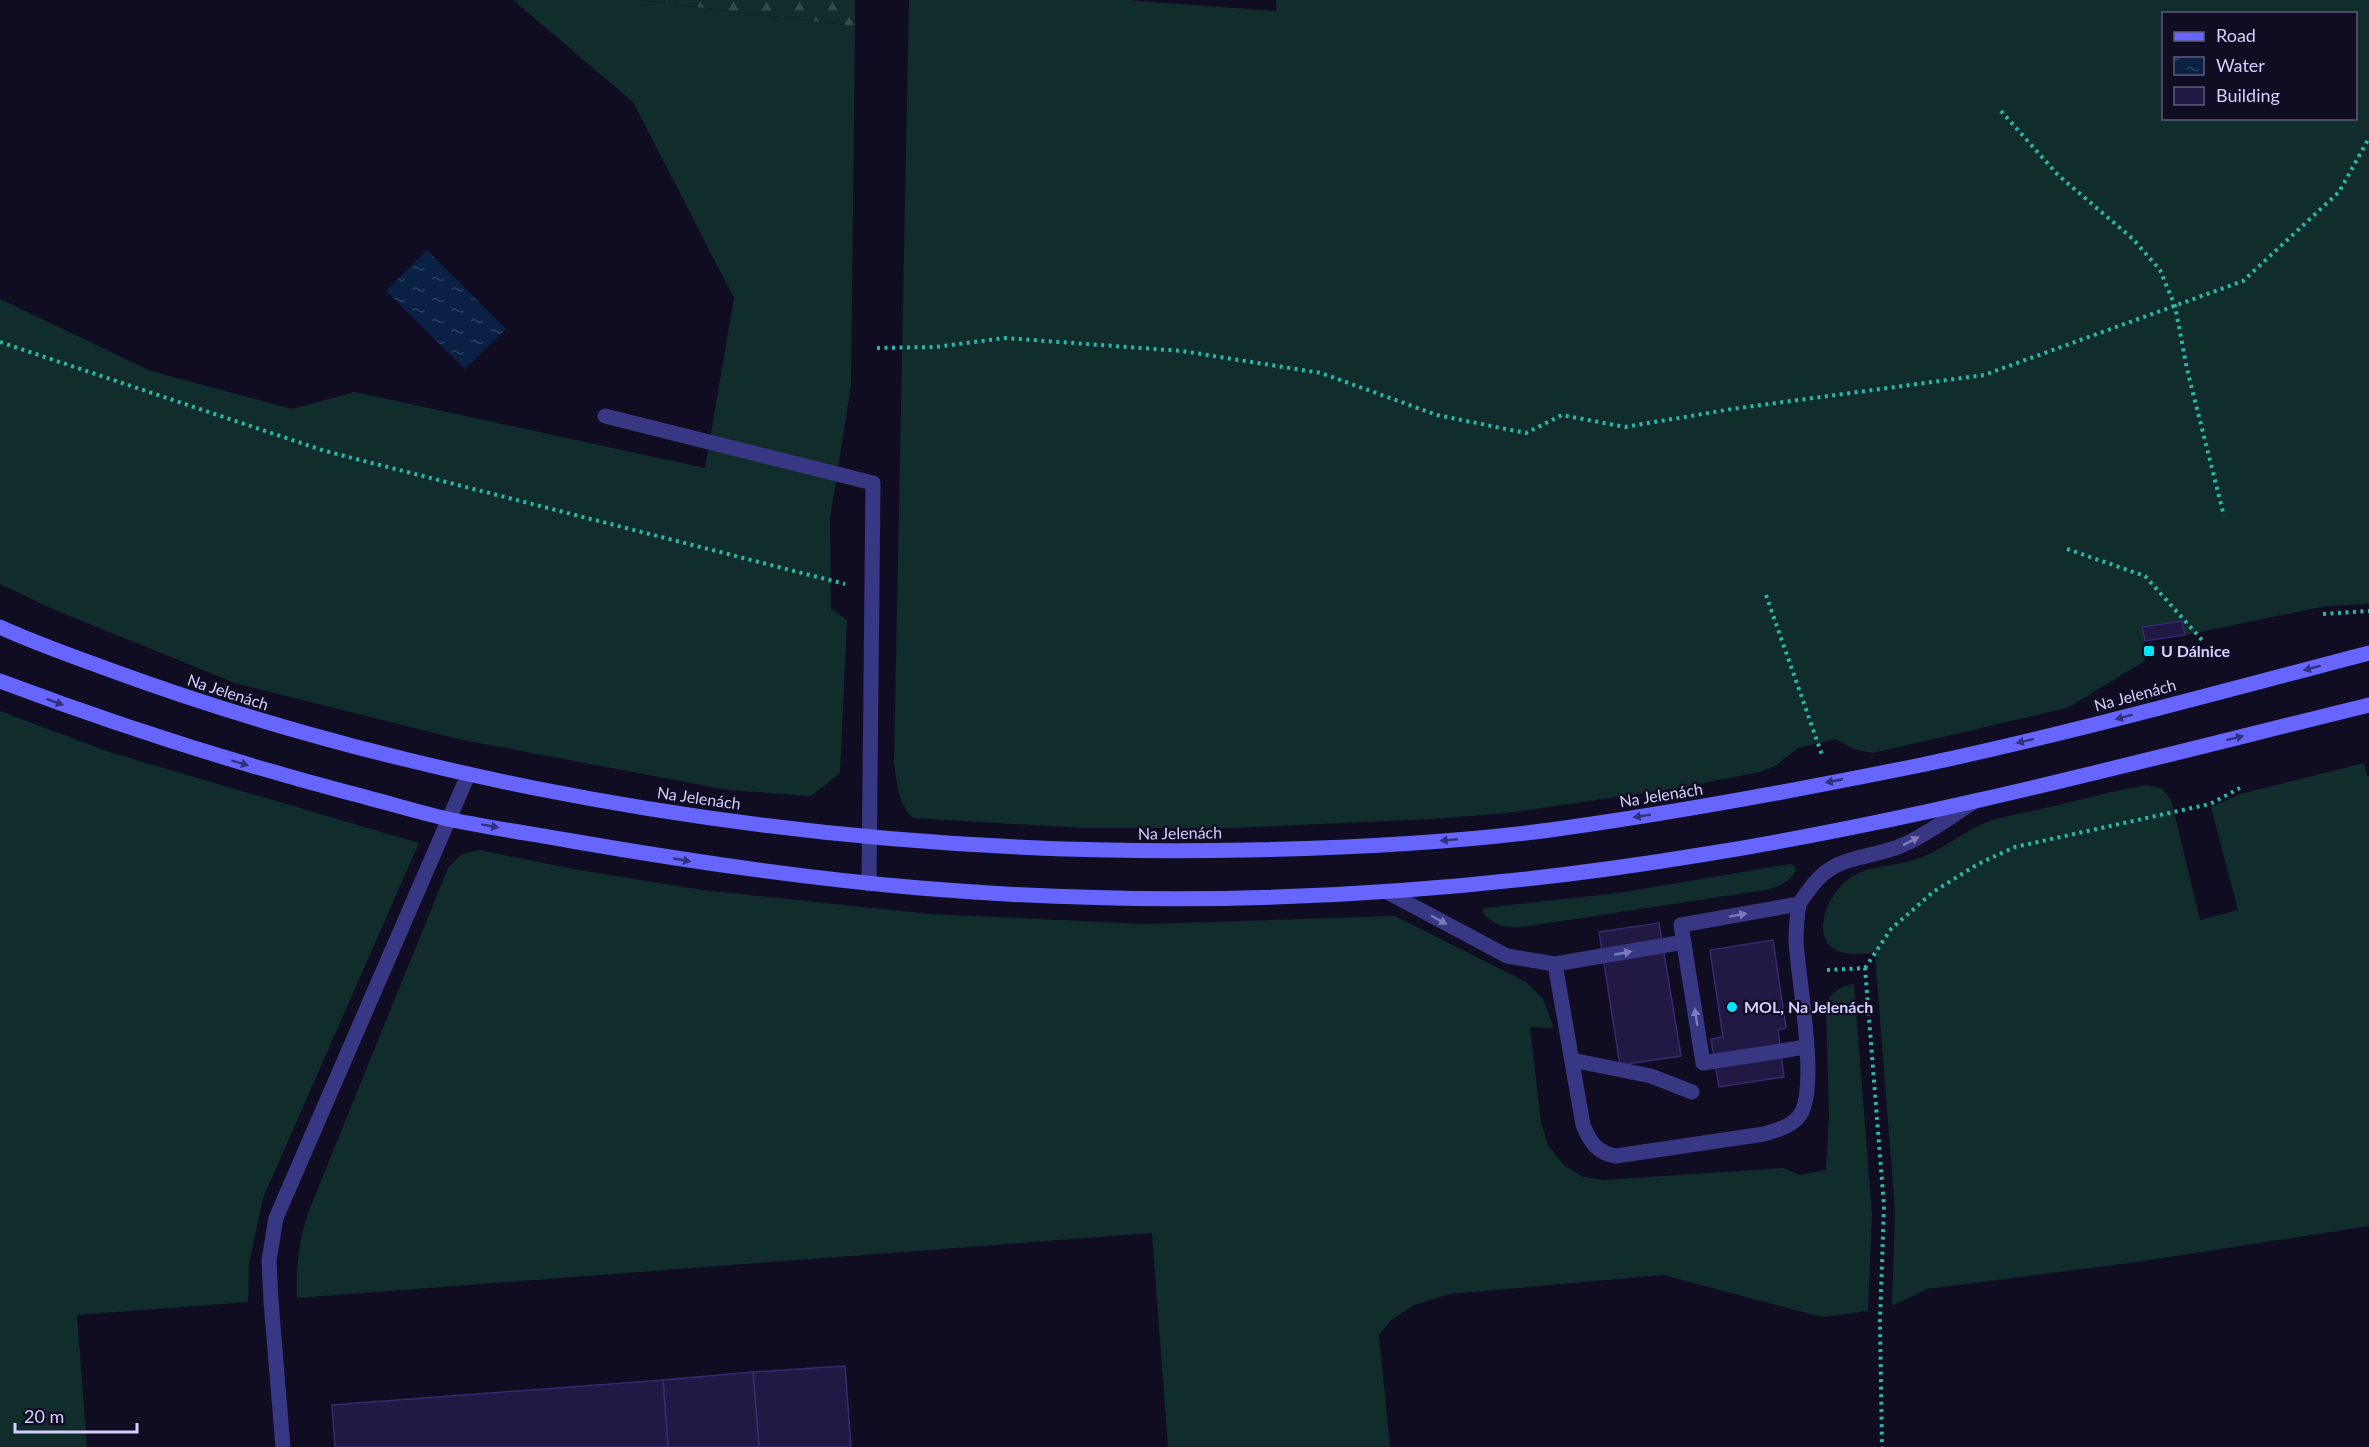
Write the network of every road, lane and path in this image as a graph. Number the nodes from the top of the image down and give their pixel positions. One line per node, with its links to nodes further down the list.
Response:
1 (2001, 111): 3 (path)
2 (2369, 138): 3 (path)
3 (2175, 306): 5 (path); 7 (path)
4 (0, 342): 9 (path)
5 (877, 348)
6 (605, 416): 9 (lane)
7 (2224, 516)
8 (2067, 549): 14 (path)
9 (872, 591): 23 (lane)
10 (1767, 595): 19 (path)
11 (2369, 611): 12 (path)
12 (2323, 614)
13 (0, 627): 18 (main road, Na Jelenách)
14 (2202, 640)
15 (2369, 653): 19 (main road, Na Jelenách, one-way to 19)
16 (0, 681): 22 (main road, one-way to 22)
17 (2369, 705): 21 (main road, one-way to 17)
18 (468, 775): 22 (lane); 23 (main road, Na Jelenách)
19 (1830, 782): 23 (main road, Na Jelenách, one-way to 23)
20 (2240, 788): 29 (path)
21 (1976, 800): 25 (main road); 26 (lane, one-way to 21)
22 (450, 819): 24 (main road, one-way to 24); 34 (lane)
23 (869, 838): 24 (lane)
24 (869, 884): 25 (main road)
25 (1387, 892): 28 (lane, one-way to 28)
26 (1799, 904): 27 (lane, one-way to 26); 30 (lane)
27 (1684, 942): 28 (lane, one-way to 27); 31 (lane, one-way to 27)
28 (1556, 964): 32 (lane)
29 (1865, 968): 30 (path); 35 (path)
30 (1799, 972): 31 (lane)
31 (1806, 1047): 32 (lane)
32 (1572, 1060): 33 (lane)
33 (1692, 1092)
34 (284, 1447)
35 (1882, 1447)

